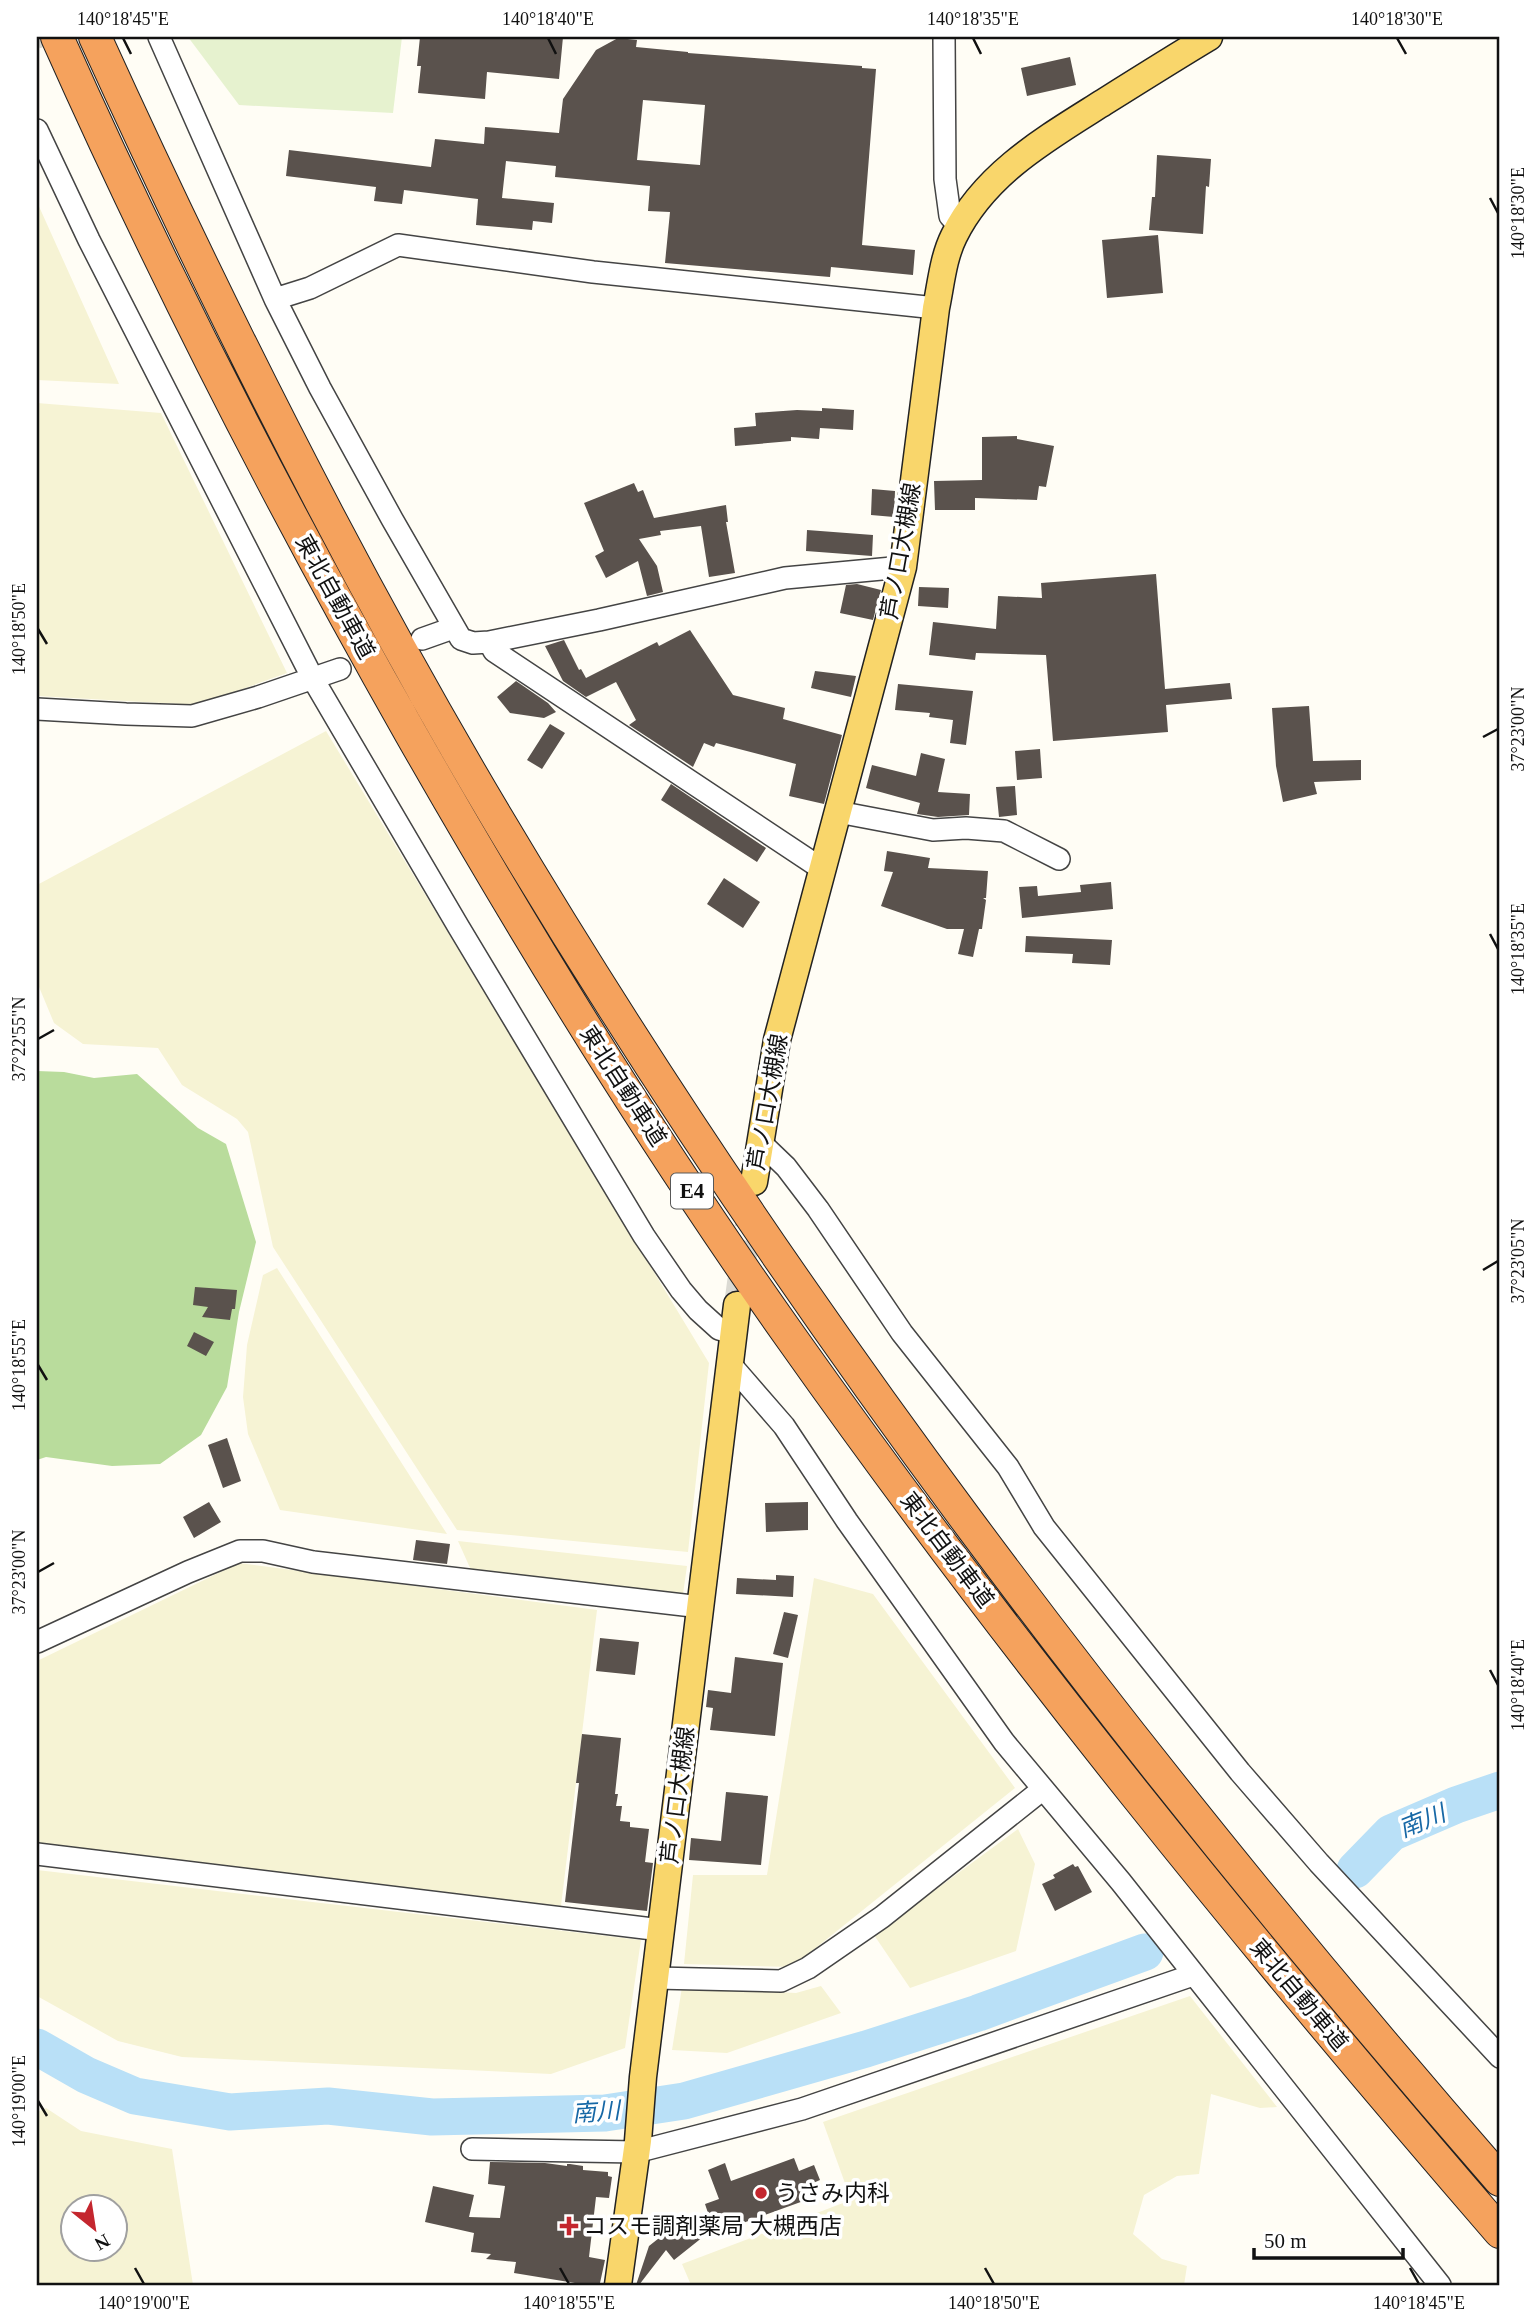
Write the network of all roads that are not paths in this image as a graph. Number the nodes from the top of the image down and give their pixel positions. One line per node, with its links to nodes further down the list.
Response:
1 (57, 37): 36 (highway, 東北自動車道 / E4)
2 (94, 37): 35 (highway, 東北自動車道 / E4)
3 (159, 37): 8 (street)
4 (944, 37): 7 (street)
5 (1209, 37): 7 (main road, 芦ノ口大槻線)
6 (37, 130): 15 (street)
7 (959, 226): 9 (main road, 芦ノ口大槻線)
8 (275, 299): 9 (street); 11 (street)
9 (936, 308): 10 (main road, 芦ノ口大槻線)
10 (902, 567): 13 (street); 17 (main road, 芦ノ口大槻線)
11 (453, 628): 12 (street); 13 (street)
12 (422, 639)
13 (489, 642): 19 (street)
14 (340, 669): 15 (street)
15 (313, 679): 16 (street); 23 (street)
16 (37, 709)
17 (838, 812): 18 (street); 19 (main road, 芦ノ口大槻線)
18 (1059, 859)
19 (822, 869): 20 (main road, 芦ノ口大槻線)
20 (761, 1143): 21 (main road, 芦ノ口大槻線); 32 (street)
21 (754, 1182)
22 (737, 1306): 23 (main road, 芦ノ口大槻線)
23 (735, 1334): 24 (main road, 芦ノ口大槻線)
24 (731, 1364): 25 (main road, 芦ノ口大槻線); 27 (street)
25 (701, 1607): 26 (street); 29 (main road, 芦ノ口大槻線)
26 (37, 1642)
27 (1043, 1789): 30 (street); 31 (street)
28 (37, 1854): 29 (street)
29 (661, 1930): 31 (main road, 芦ノ口大槻線)
30 (1193, 1975): 33 (street); 38 (street)
31 (656, 1978): 33 (main road, 芦ノ口大槻線)
32 (1500, 2057)
33 (637, 2147): 34 (street); 37 (main road, 芦ノ口大槻線)
34 (472, 2149)
35 (1500, 2180)
36 (1500, 2232)
37 (618, 2285)
38 (1440, 2285)

